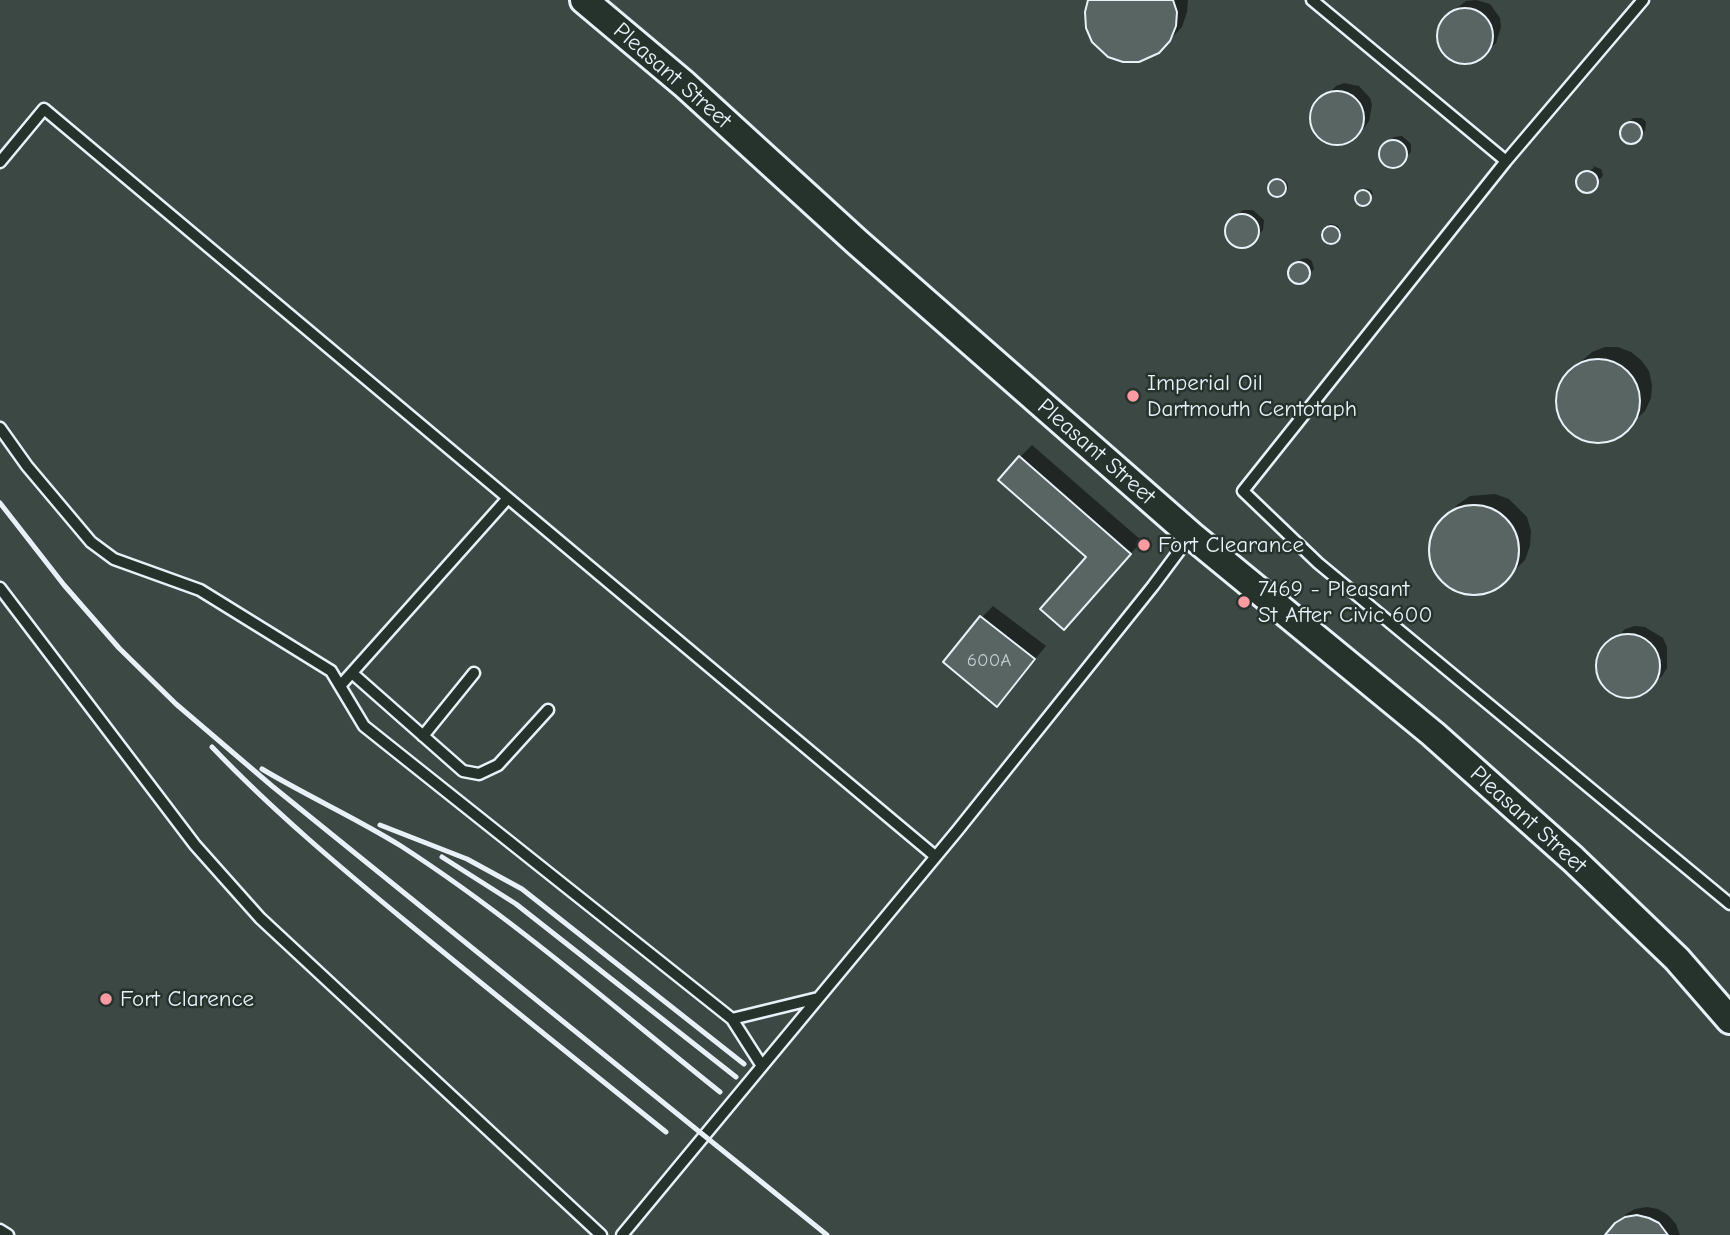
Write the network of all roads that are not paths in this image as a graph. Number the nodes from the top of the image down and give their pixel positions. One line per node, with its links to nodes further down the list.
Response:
1 (584, 0): 8 (main road, Pleasant Street)
2 (1312, 0): 4 (lane)
3 (1643, 0): 4 (lane)
4 (1506, 161): 16 (lane)
5 (0, 162): 7 (lane)
6 (0, 428): 12 (lane)
7 (508, 498): 10 (lane); 15 (lane)
8 (1191, 535): 15 (lane); 19 (main road, Pleasant Street)
9 (0, 588): 23 (lane)
10 (352, 673): 12 (lane); 14 (lane)
11 (474, 673): 14 (lane)
12 (340, 686): 18 (lane)
13 (548, 710): 14 (lane)
14 (423, 736)
15 (936, 856): 17 (lane)
16 (1730, 904)
17 (818, 998): 18 (lane); 20 (lane)
18 (732, 1019): 20 (lane)
19 (1730, 1020)
20 (762, 1066): 24 (lane)
21 (0, 1230): 22 (lane)
22 (8, 1235)
23 (601, 1235)
24 (622, 1235)

